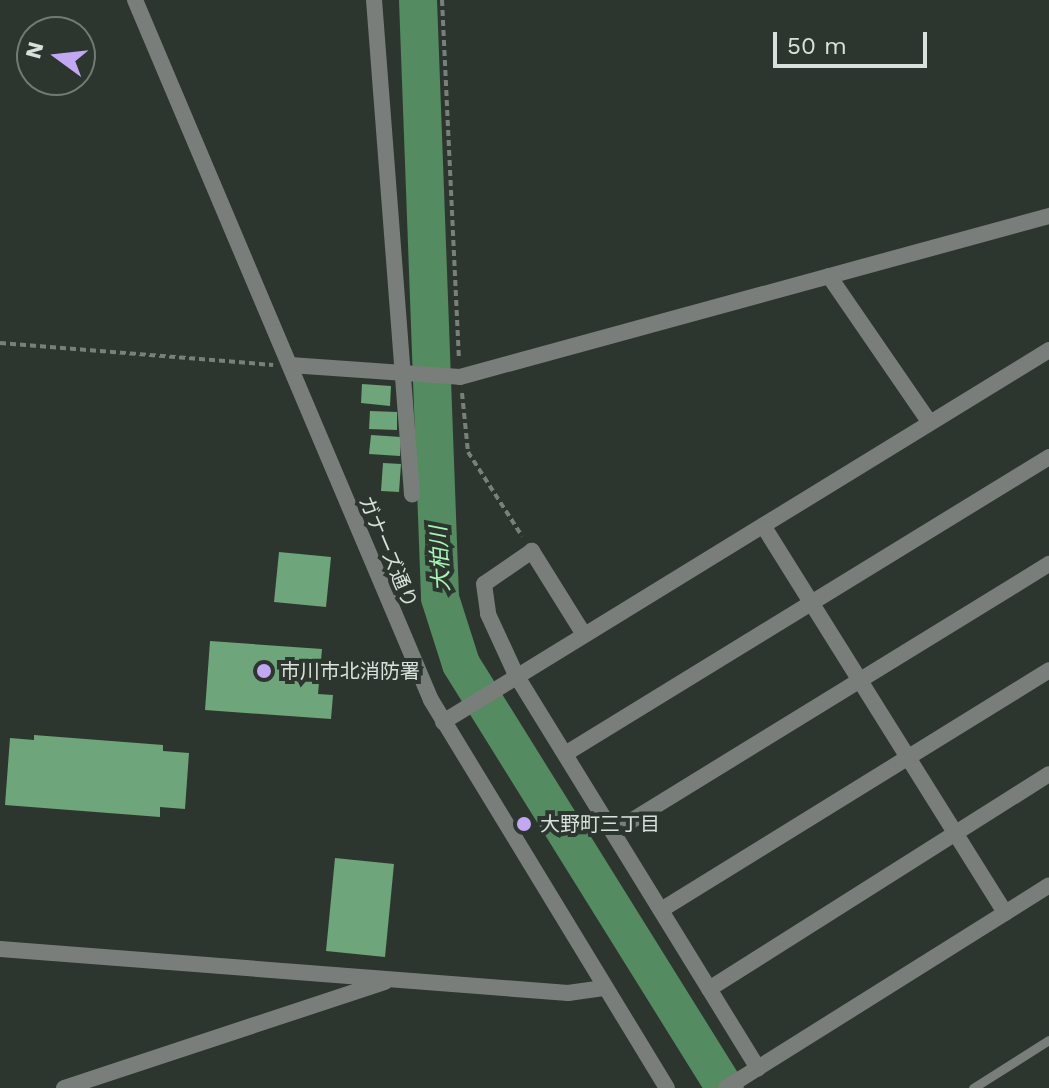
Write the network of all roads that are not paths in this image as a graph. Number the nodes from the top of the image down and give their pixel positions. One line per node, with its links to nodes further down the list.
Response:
1 (135, 0): 6 (street, ガナーズ通り)
2 (374, 0): 7 (street)
3 (1049, 216): 4 (street)
4 (829, 276): 7 (street); 8 (street)
5 (1049, 350): 8 (street)
6 (290, 365): 7 (street); 18 (street, ガナーズ通り)
7 (405, 377): 10 (street)
8 (930, 423): 11 (street)
9 (1049, 457): 13 (street)
10 (412, 495)
11 (764, 527): 13 (street); 14 (street)
12 (1049, 564): 17 (street)
13 (812, 604): 17 (street); 19 (street)
14 (583, 633): 16 (street); 16 (street)
15 (1049, 670): 20 (street)
16 (511, 678): 18 (street); 19 (street)
17 (861, 683): 20 (street); 22 (street)
18 (450, 717): 29 (street, ガナーズ通り)
19 (565, 754): 22 (street)
20 (909, 759): 23 (street); 25 (street)
21 (1049, 774): 23 (street)
22 (613, 832): 25 (street)
23 (955, 832): 26 (street); 30 (street)
24 (1049, 885): 26 (street)
25 (661, 910): 30 (street)
26 (1005, 913): 32 (street)
27 (0, 949): 28 (street)
28 (391, 980): 29 (street); 33 (street)
29 (604, 988): 34 (street, ガナーズ通り)
30 (709, 989): 32 (street)
31 (1049, 1040): 36 (lane)
32 (753, 1072): 35 (street)
33 (64, 1088)
34 (667, 1088)
35 (726, 1088)
36 (973, 1088)

